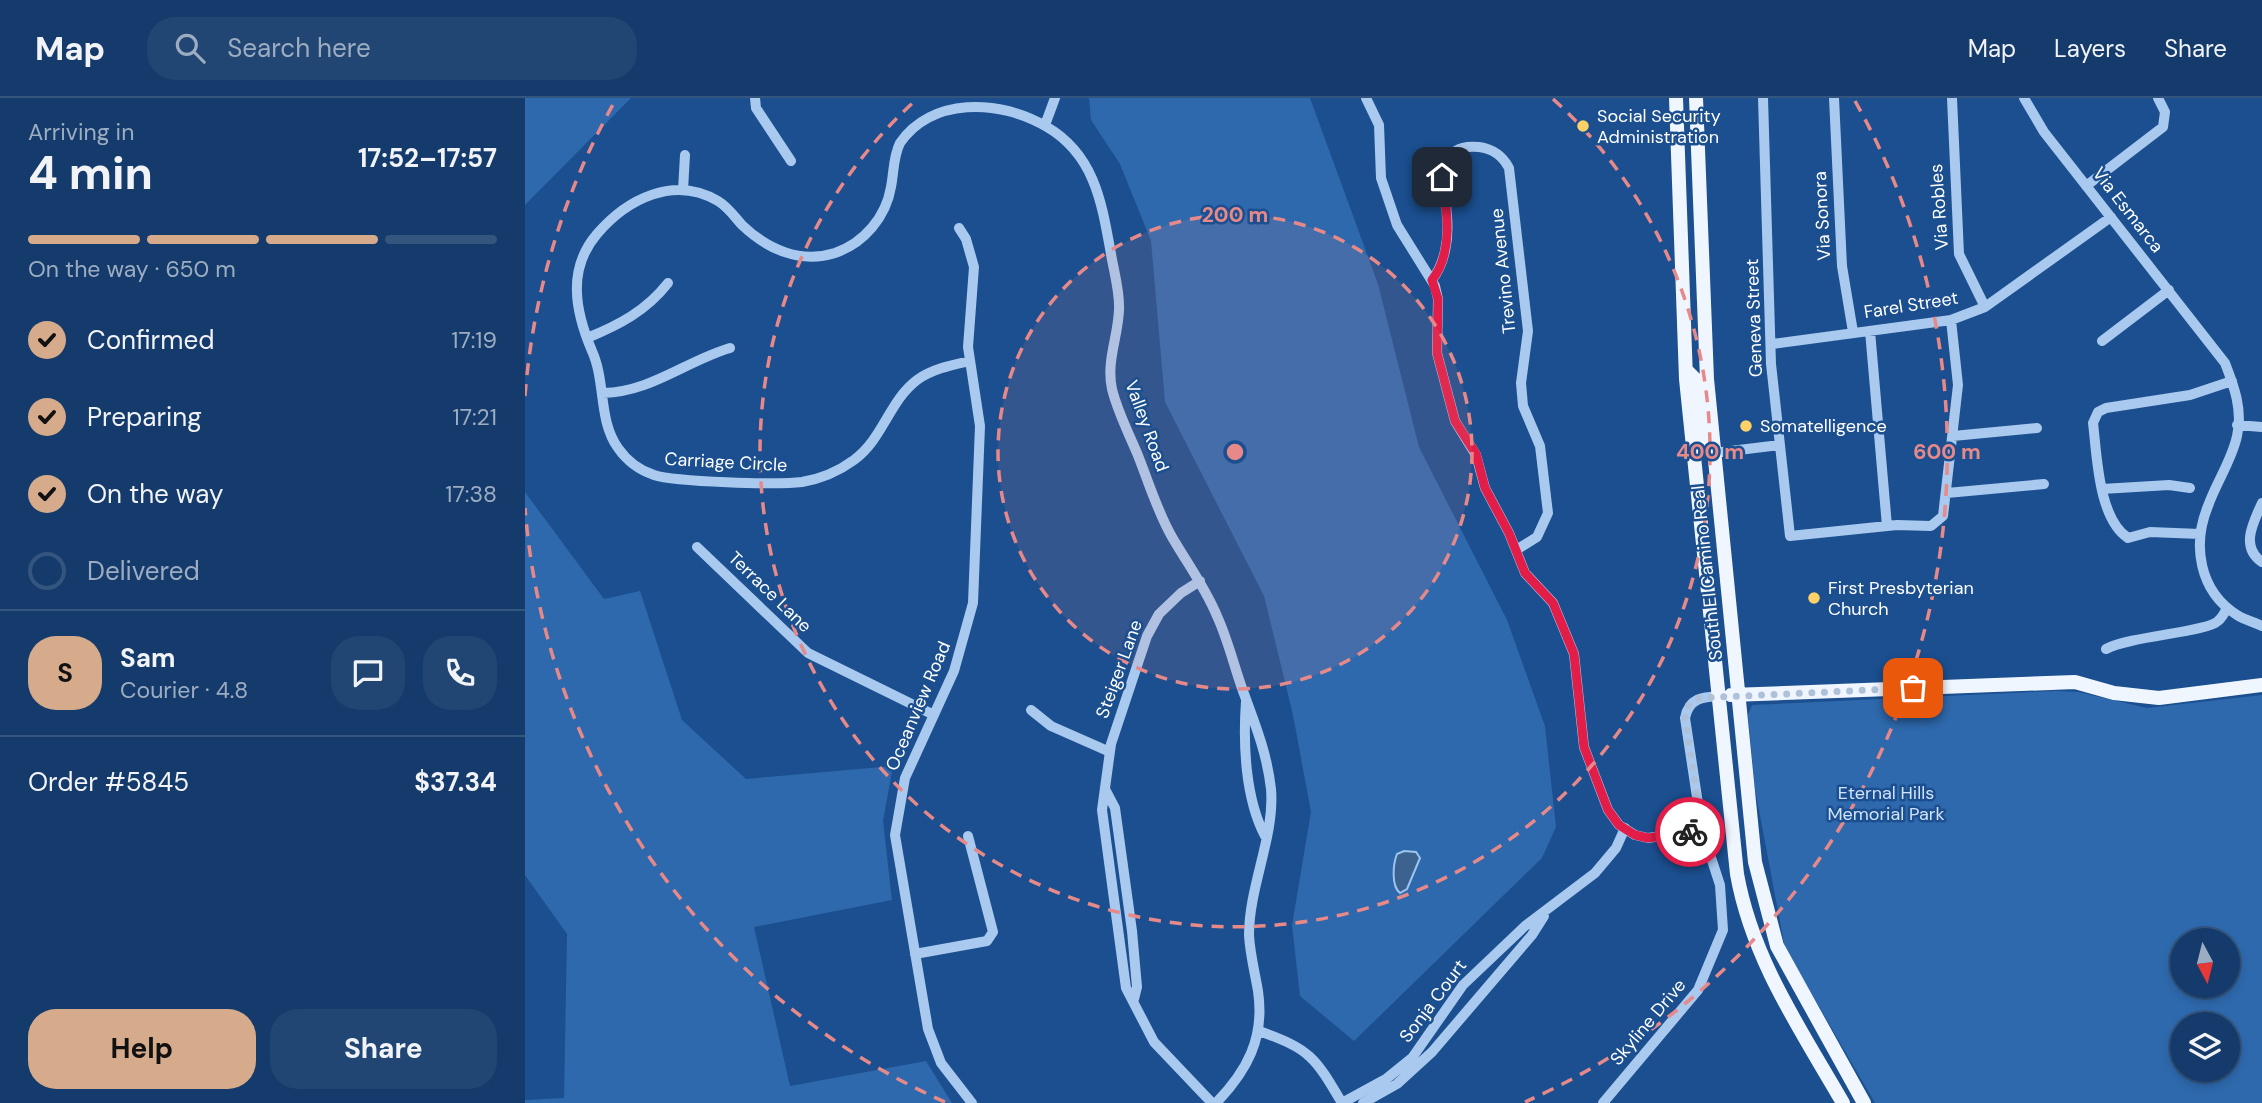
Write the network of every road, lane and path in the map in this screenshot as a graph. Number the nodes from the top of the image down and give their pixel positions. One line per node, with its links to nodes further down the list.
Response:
1 (755, 98): 13 (street)
2 (1055, 98): 11 (street)
3 (1366, 98): 18 (street)
4 (1676, 98): 30 (main road, South El Camino Real)
5 (1696, 98): 38 (main road, South El Camino Real)
6 (1763, 98): 27 (street, Geneva Street)
7 (1834, 98): 24 (street, Via Sonora)
8 (1952, 98): 21 (street, Via Robles)
9 (2024, 98): 14 (street, Via Esmarca)
10 (2158, 98): 14 (street)
11 (1045, 125): 15 (street, Carriage Circle); 49 (street, Valley Road)
12 (685, 155): 15 (street)
13 (790, 161)
14 (2086, 186): 16 (street, Via Esmarca)
15 (683, 190): 25 (street, Carriage Circle)
16 (2111, 218): 20 (street, Via Esmarca); 21 (street, Farel Street)
17 (959, 228): 29 (street, Oceanview Road)
18 (1432, 280): 47 (street); 47 (street, Trevino Avenue)
19 (668, 283): 25 (street)
20 (2169, 290): 26 (street); 31 (street, Via Esmarca)
21 (1985, 307): 22 (street, Farel Street)
22 (1951, 320): 23 (street, Farel Street); 36 (street)
23 (1870, 331): 24 (street, Farel Street); 44 (street)
24 (1853, 332): 27 (street, Farel Street)
25 (587, 338): 32 (street, Carriage Circle)
26 (2102, 341)
27 (1772, 344): 37 (street, Geneva Street)
28 (730, 348): 32 (street)
29 (970, 361): 32 (street, Carriage Circle); 58 (street, Oceanview Road)
30 (1686, 370): 38 (main road); 55 (main road, South El Camino Real)
31 (2232, 381): 33 (street); 41 (street)
32 (603, 393)
33 (2237, 425): 34 (street); 45 (street)
34 (2262, 427)
35 (2037, 428): 36 (street)
36 (1953, 436): 42 (street)
37 (1780, 445): 38 (street); 44 (street, Geneva Street)
38 (1714, 453): 54 (main road, South El Camino Real)
39 (2044, 484): 42 (street)
40 (2190, 488): 41 (street)
41 (2102, 489): 45 (street)
42 (1946, 498): 44 (street)
43 (2262, 503): 48 (street)
44 (1887, 526)
45 (2200, 534): 50 (street)
46 (697, 547): 58 (street, Terrace Lane)
47 (1516, 550): 60 (street)
48 (2262, 562)
49 (1200, 581): 56 (street, Valley Road); 59 (street, Steiger Lane)
50 (2227, 608): 51 (street); 52 (street)
51 (2262, 626)
52 (2106, 649)
53 (2262, 685): 54 (main road)
54 (1738, 694): 55 (main road); 73 (main road, South El Camino Real)
55 (1720, 696): 61 (street, Skyline Drive); 72 (main road, South El Camino Real)
56 (1246, 699): 63 (street, Valley Road); 63 (street, Valley Road)
57 (1031, 710): 59 (street)
58 (934, 715): 65 (street, Oceanview Road)
59 (1109, 752): 68 (street, Steiger Lane)
60 (1625, 828): 61 (street); 64 (street, Sonja Court)
61 (1702, 830): 71 (street, Skyline Drive)
62 (968, 836): 65 (street)
63 (1265, 836): 66 (street, Valley Road)
64 (1547, 912): 69 (street, Sonja Court); 70 (street, Sonja Court)
65 (915, 954): 67 (street, Oceanview Road)
66 (1259, 1031): 68 (street, Valley Road); 69 (street)
67 (972, 1103)
68 (1214, 1103)
69 (1342, 1103)
70 (1363, 1103)
71 (1603, 1103)
72 (1843, 1103)
73 (1864, 1103)

